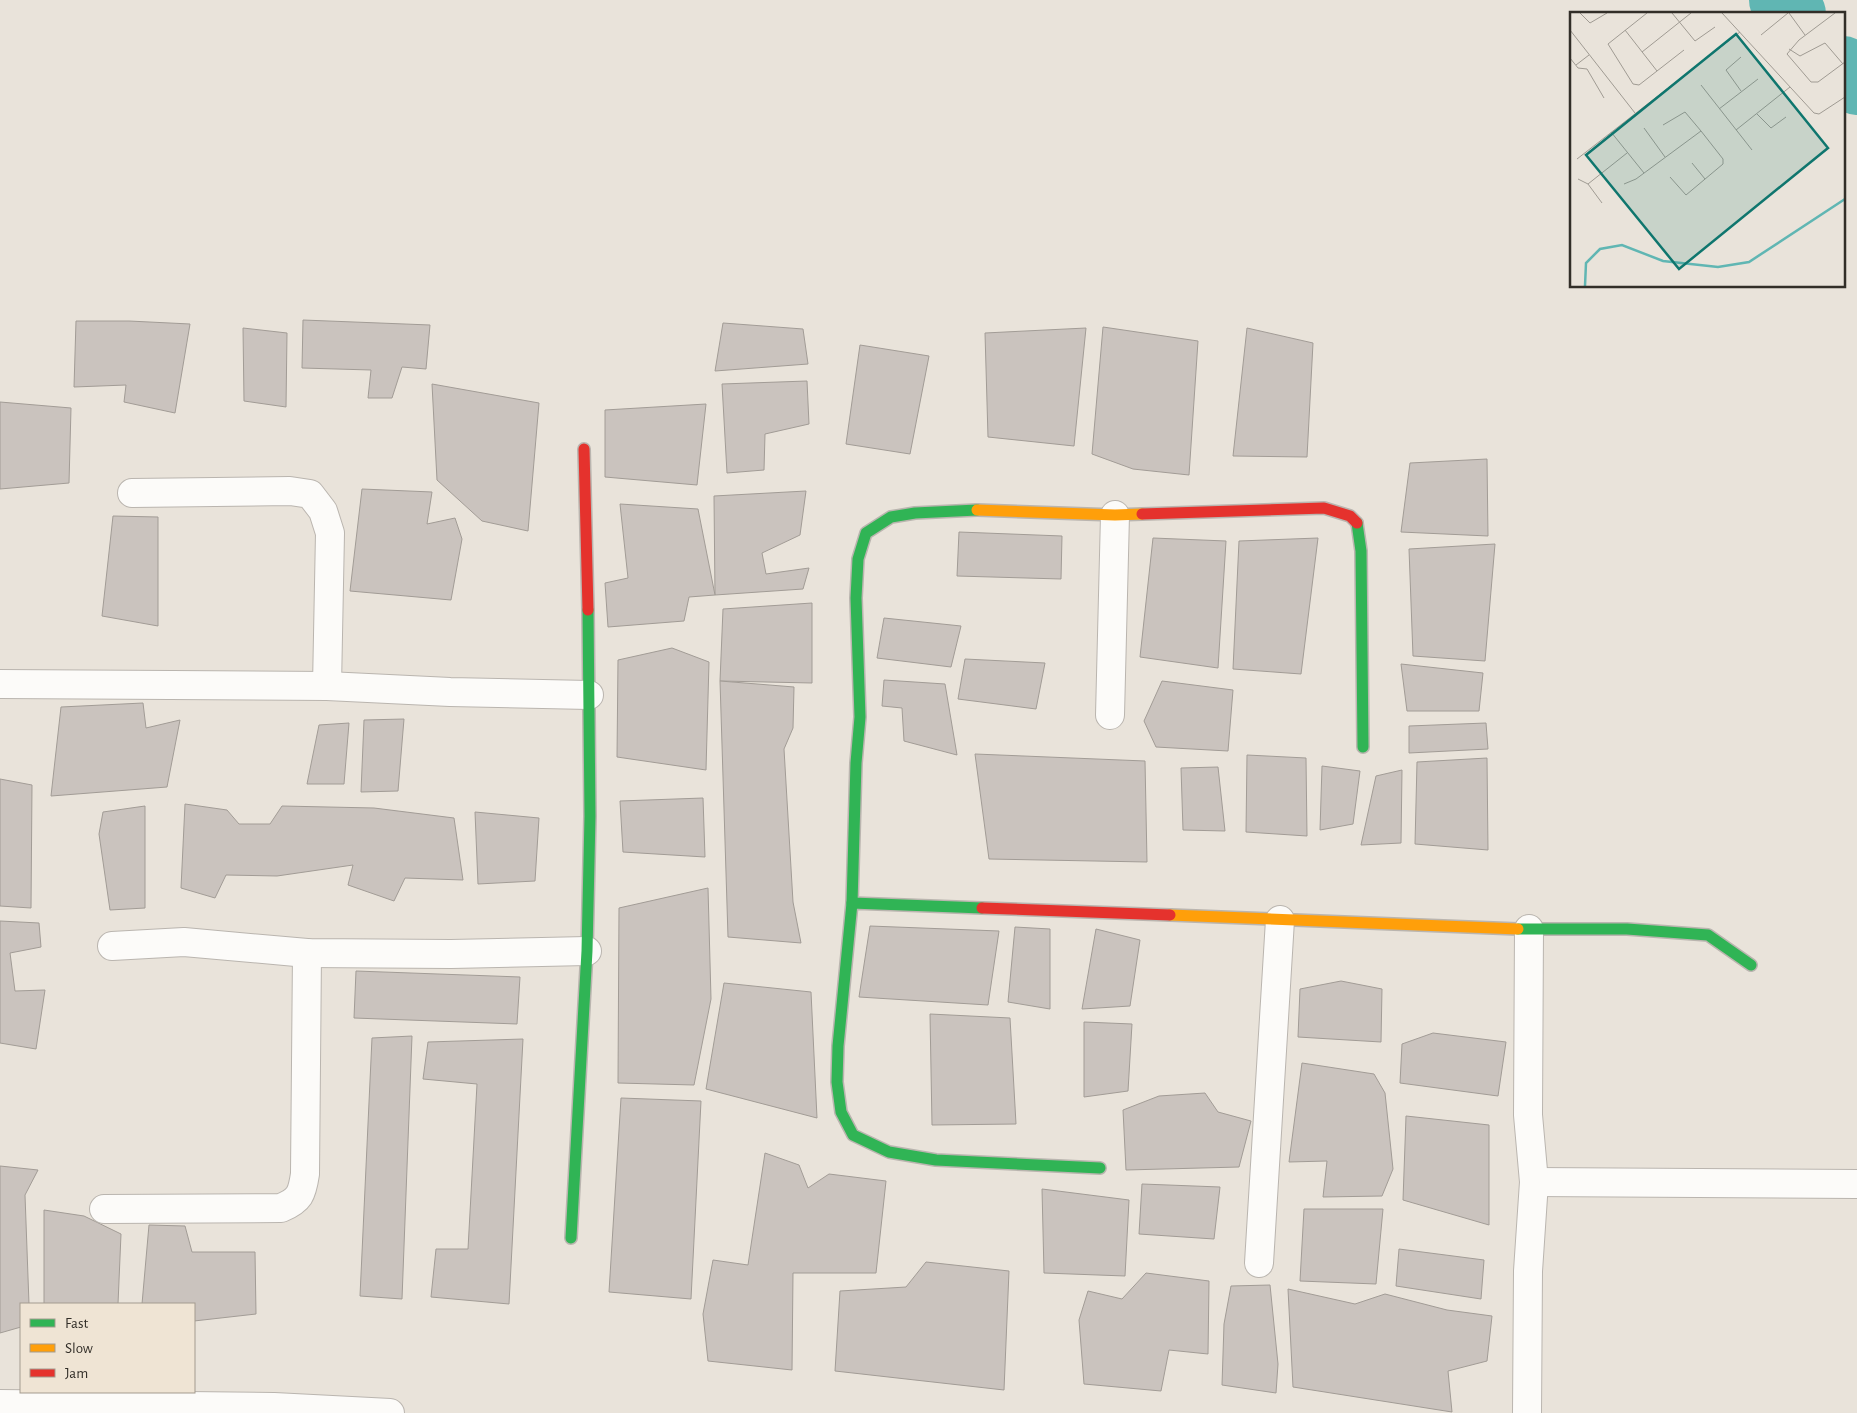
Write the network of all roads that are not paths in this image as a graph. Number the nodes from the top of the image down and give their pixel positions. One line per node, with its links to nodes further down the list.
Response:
1 (584, 449): 6 (street)
2 (132, 493): 5 (street)
3 (1115, 515): 7 (street); 8 (street); 9 (street)
4 (0, 684): 5 (street)
5 (327, 686): 6 (street)
6 (589, 695): 13 (street)
7 (1110, 715)
8 (1363, 748)
9 (852, 903): 10 (street); 16 (street)
10 (1280, 920): 11 (street); 21 (street)
11 (1529, 929): 15 (street); 17 (street)
12 (112, 946): 14 (street)
13 (588, 951): 14 (street); 20 (street)
14 (307, 953): 19 (street)
15 (1751, 965)
16 (1100, 1168)
17 (1534, 1182): 18 (street); 24 (street)
18 (1857, 1184)
19 (104, 1209)
20 (571, 1238)
21 (1259, 1263)
22 (0, 1404): 23 (street)
23 (390, 1413)
24 (1527, 1413)

